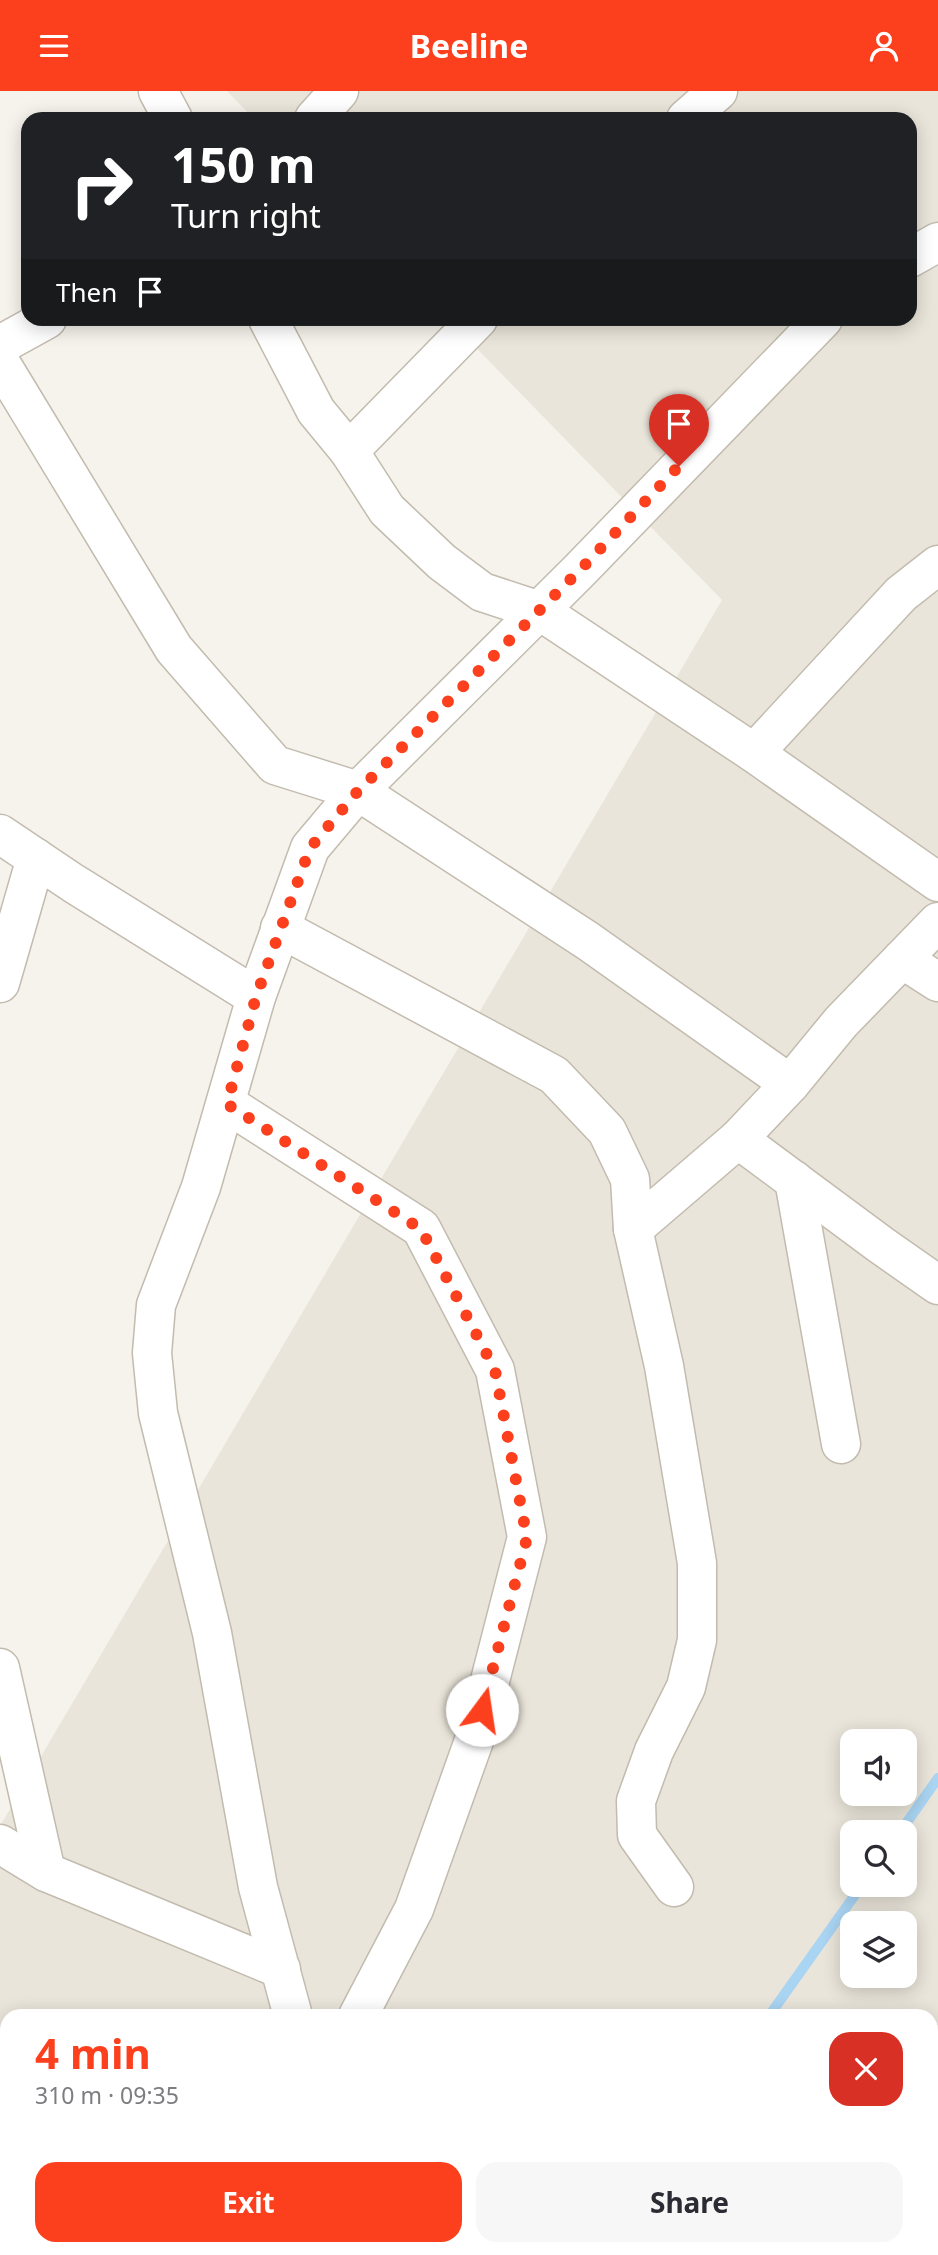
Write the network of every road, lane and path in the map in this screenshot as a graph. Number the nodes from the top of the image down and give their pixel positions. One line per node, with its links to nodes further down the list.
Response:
1 (158, 91): 4 (street)
2 (338, 91): 5 (street)
3 (718, 91): 6 (street)
4 (169, 112)
5 (320, 112)
6 (694, 112)
7 (938, 242): 8 (street)
8 (917, 254)
9 (34, 326): 13 (street)
10 (272, 326): 15 (street)
11 (471, 326): 15 (street)
12 (816, 326): 17 (street)
13 (0, 345)
14 (0, 362): 19 (street)
15 (349, 451): 17 (street)
16 (938, 565): 18 (street)
17 (540, 611): 18 (street); 19 (street)
18 (754, 753): 22 (street)
19 (358, 791): 24 (street); 29 (street)
20 (0, 834): 21 (street)
21 (36, 858): 27 (street); 28 (street)
22 (938, 882)
23 (938, 922): 25 (street)
24 (280, 928): 28 (street); 33 (street)
25 (902, 959): 26 (street); 29 (street)
26 (938, 982)
27 (0, 983)
28 (256, 997): 30 (street)
29 (790, 1084): 31 (street)
30 (227, 1104): 40 (street); 42 (street)
31 (738, 1139): 32 (street); 33 (street)
32 (794, 1180): 34 (street); 35 (street)
33 (633, 1229): 39 (street)
34 (938, 1285)
35 (841, 1444)
36 (0, 1668): 38 (street)
37 (0, 1844): 38 (street)
38 (46, 1872): 40 (street)
39 (674, 1887)
40 (281, 1969): 41 (street)
41 (291, 2009)
42 (362, 2009)

